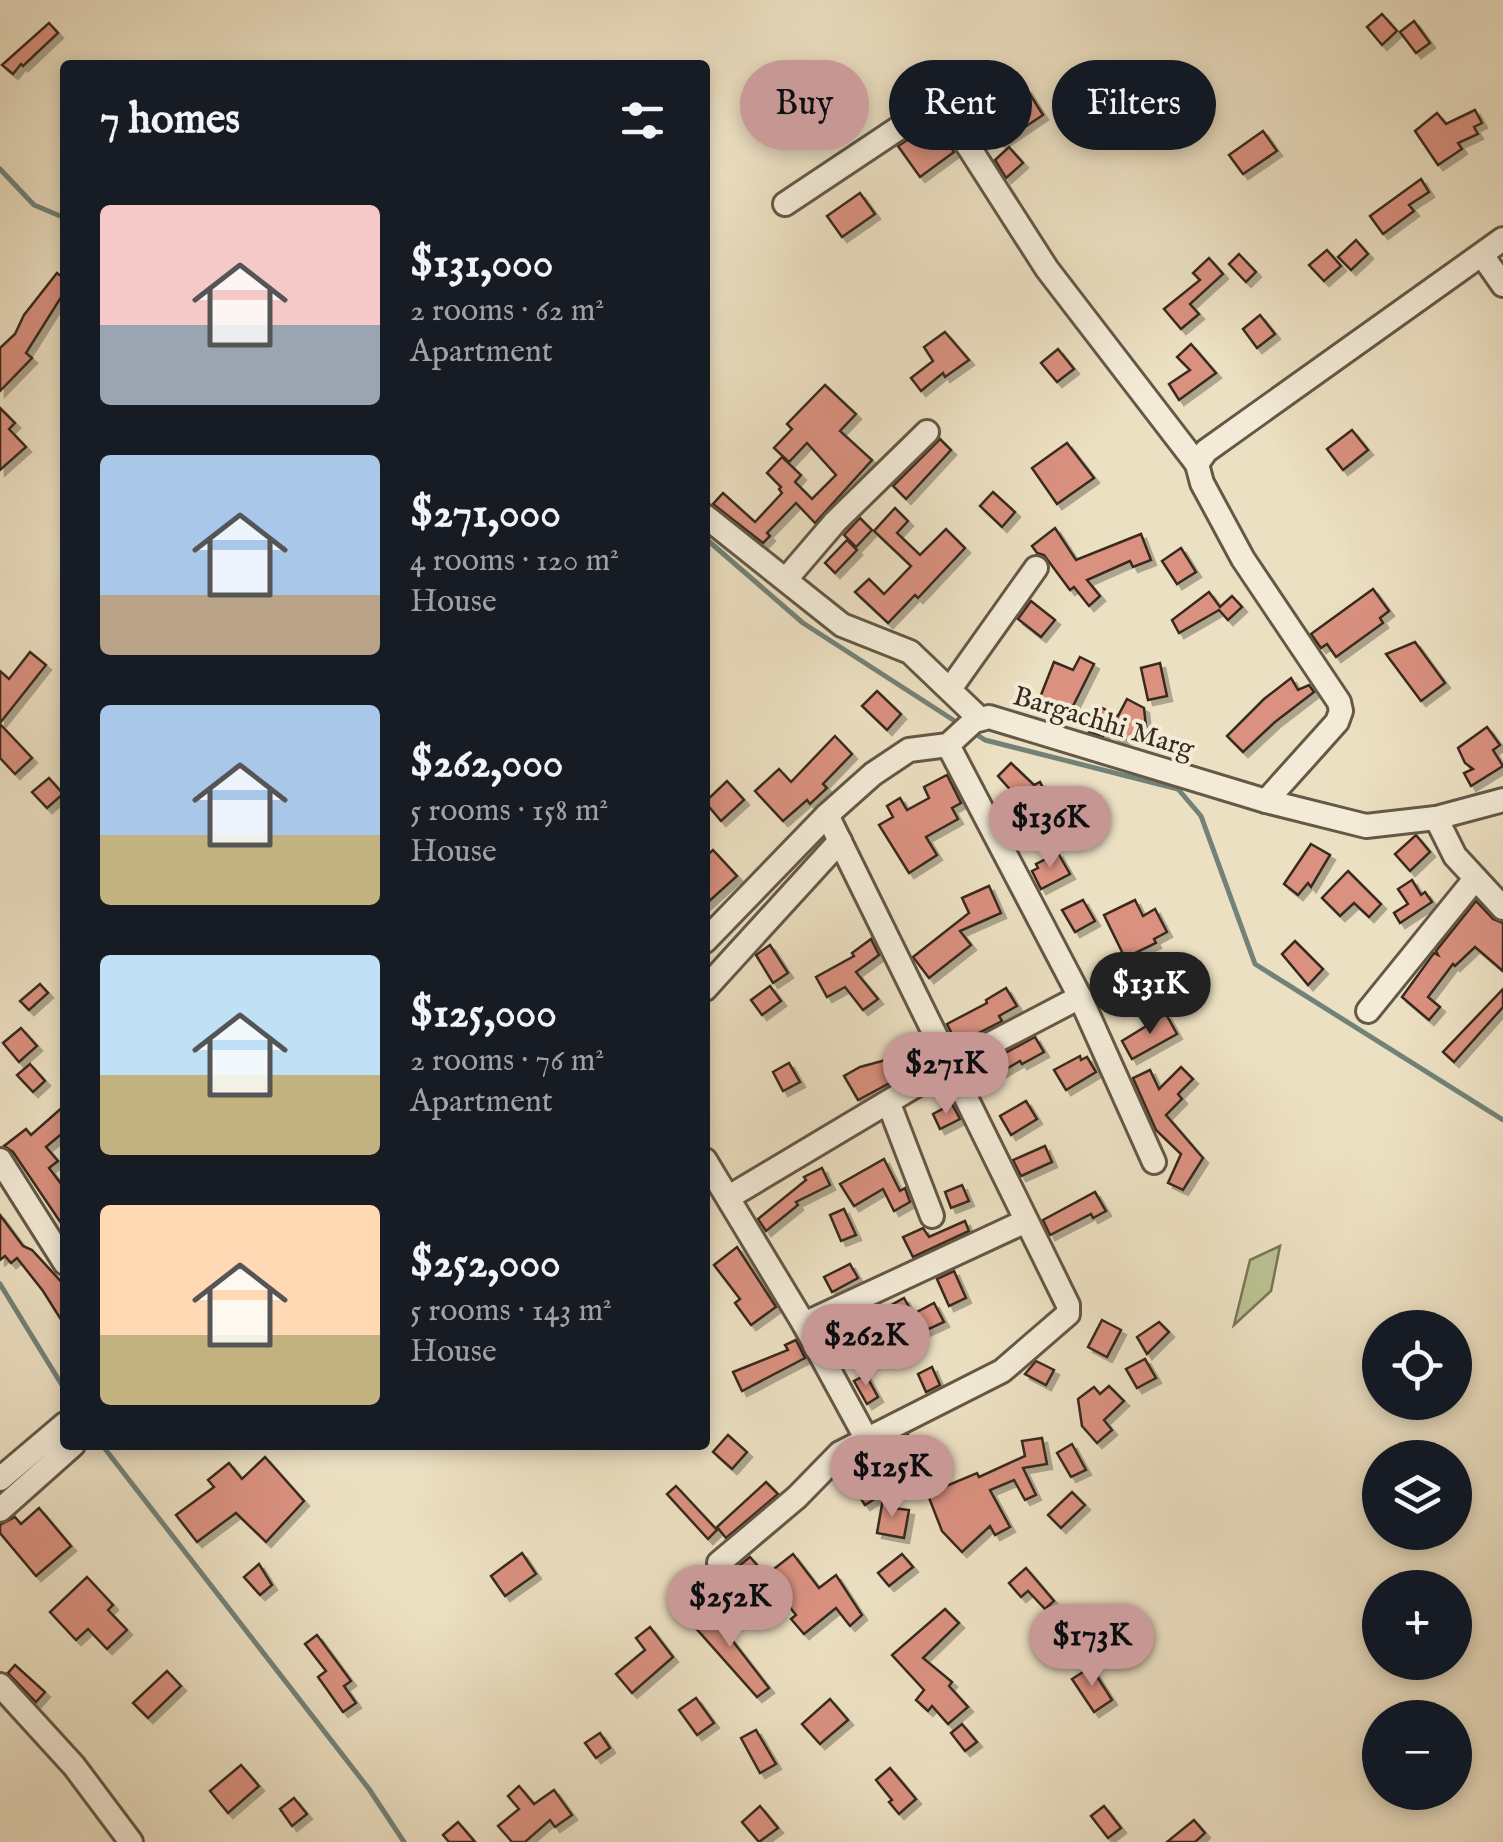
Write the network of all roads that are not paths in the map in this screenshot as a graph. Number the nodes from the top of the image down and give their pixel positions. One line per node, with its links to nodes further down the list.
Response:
1 (785, 204): 6 (street)
2 (1503, 239): 3 (street)
3 (1482, 255): 4 (street); 6 (street)
4 (1503, 285)
5 (926, 432): 9 (street)
6 (1197, 464): 14 (street)
7 (710, 521): 9 (street)
8 (1036, 568): 10 (street)
9 (787, 578): 10 (street)
10 (950, 689): 11 (street)
11 (977, 720): 12 (street, Bargachhi Marg); 14 (street, Bargachhi Marg)
12 (951, 743): 15 (street, Bargachhi Marg); 22 (street)
13 (1503, 800): 16 (street, Bargachhi Marg)
14 (1266, 801): 16 (street, Bargachhi Marg)
15 (826, 815): 17 (street); 20 (street, Bargachhi Marg)
16 (1436, 818): 18 (street)
17 (840, 842): 21 (street); 24 (street)
18 (1475, 879): 19 (street); 23 (street)
19 (1503, 908)
20 (710, 936)
21 (710, 984)
22 (1080, 998): 24 (street); 27 (street)
23 (1368, 1012)
24 (950, 1064): 25 (street); 31 (street)
25 (889, 1104): 29 (street); 30 (street)
26 (0, 1160): 32 (street)
27 (1154, 1162)
28 (710, 1168): 29 (street)
29 (729, 1198): 33 (street)
30 (932, 1216)
31 (1026, 1221): 33 (street); 35 (street)
32 (60, 1255)
33 (804, 1324): 35 (street)
34 (60, 1428): 37 (street)
35 (866, 1438): 39 (street)
36 (67, 1450): 38 (street)
37 (0, 1479)
38 (0, 1510)
39 (719, 1563)
40 (0, 1686): 41 (street)
41 (131, 1842)

